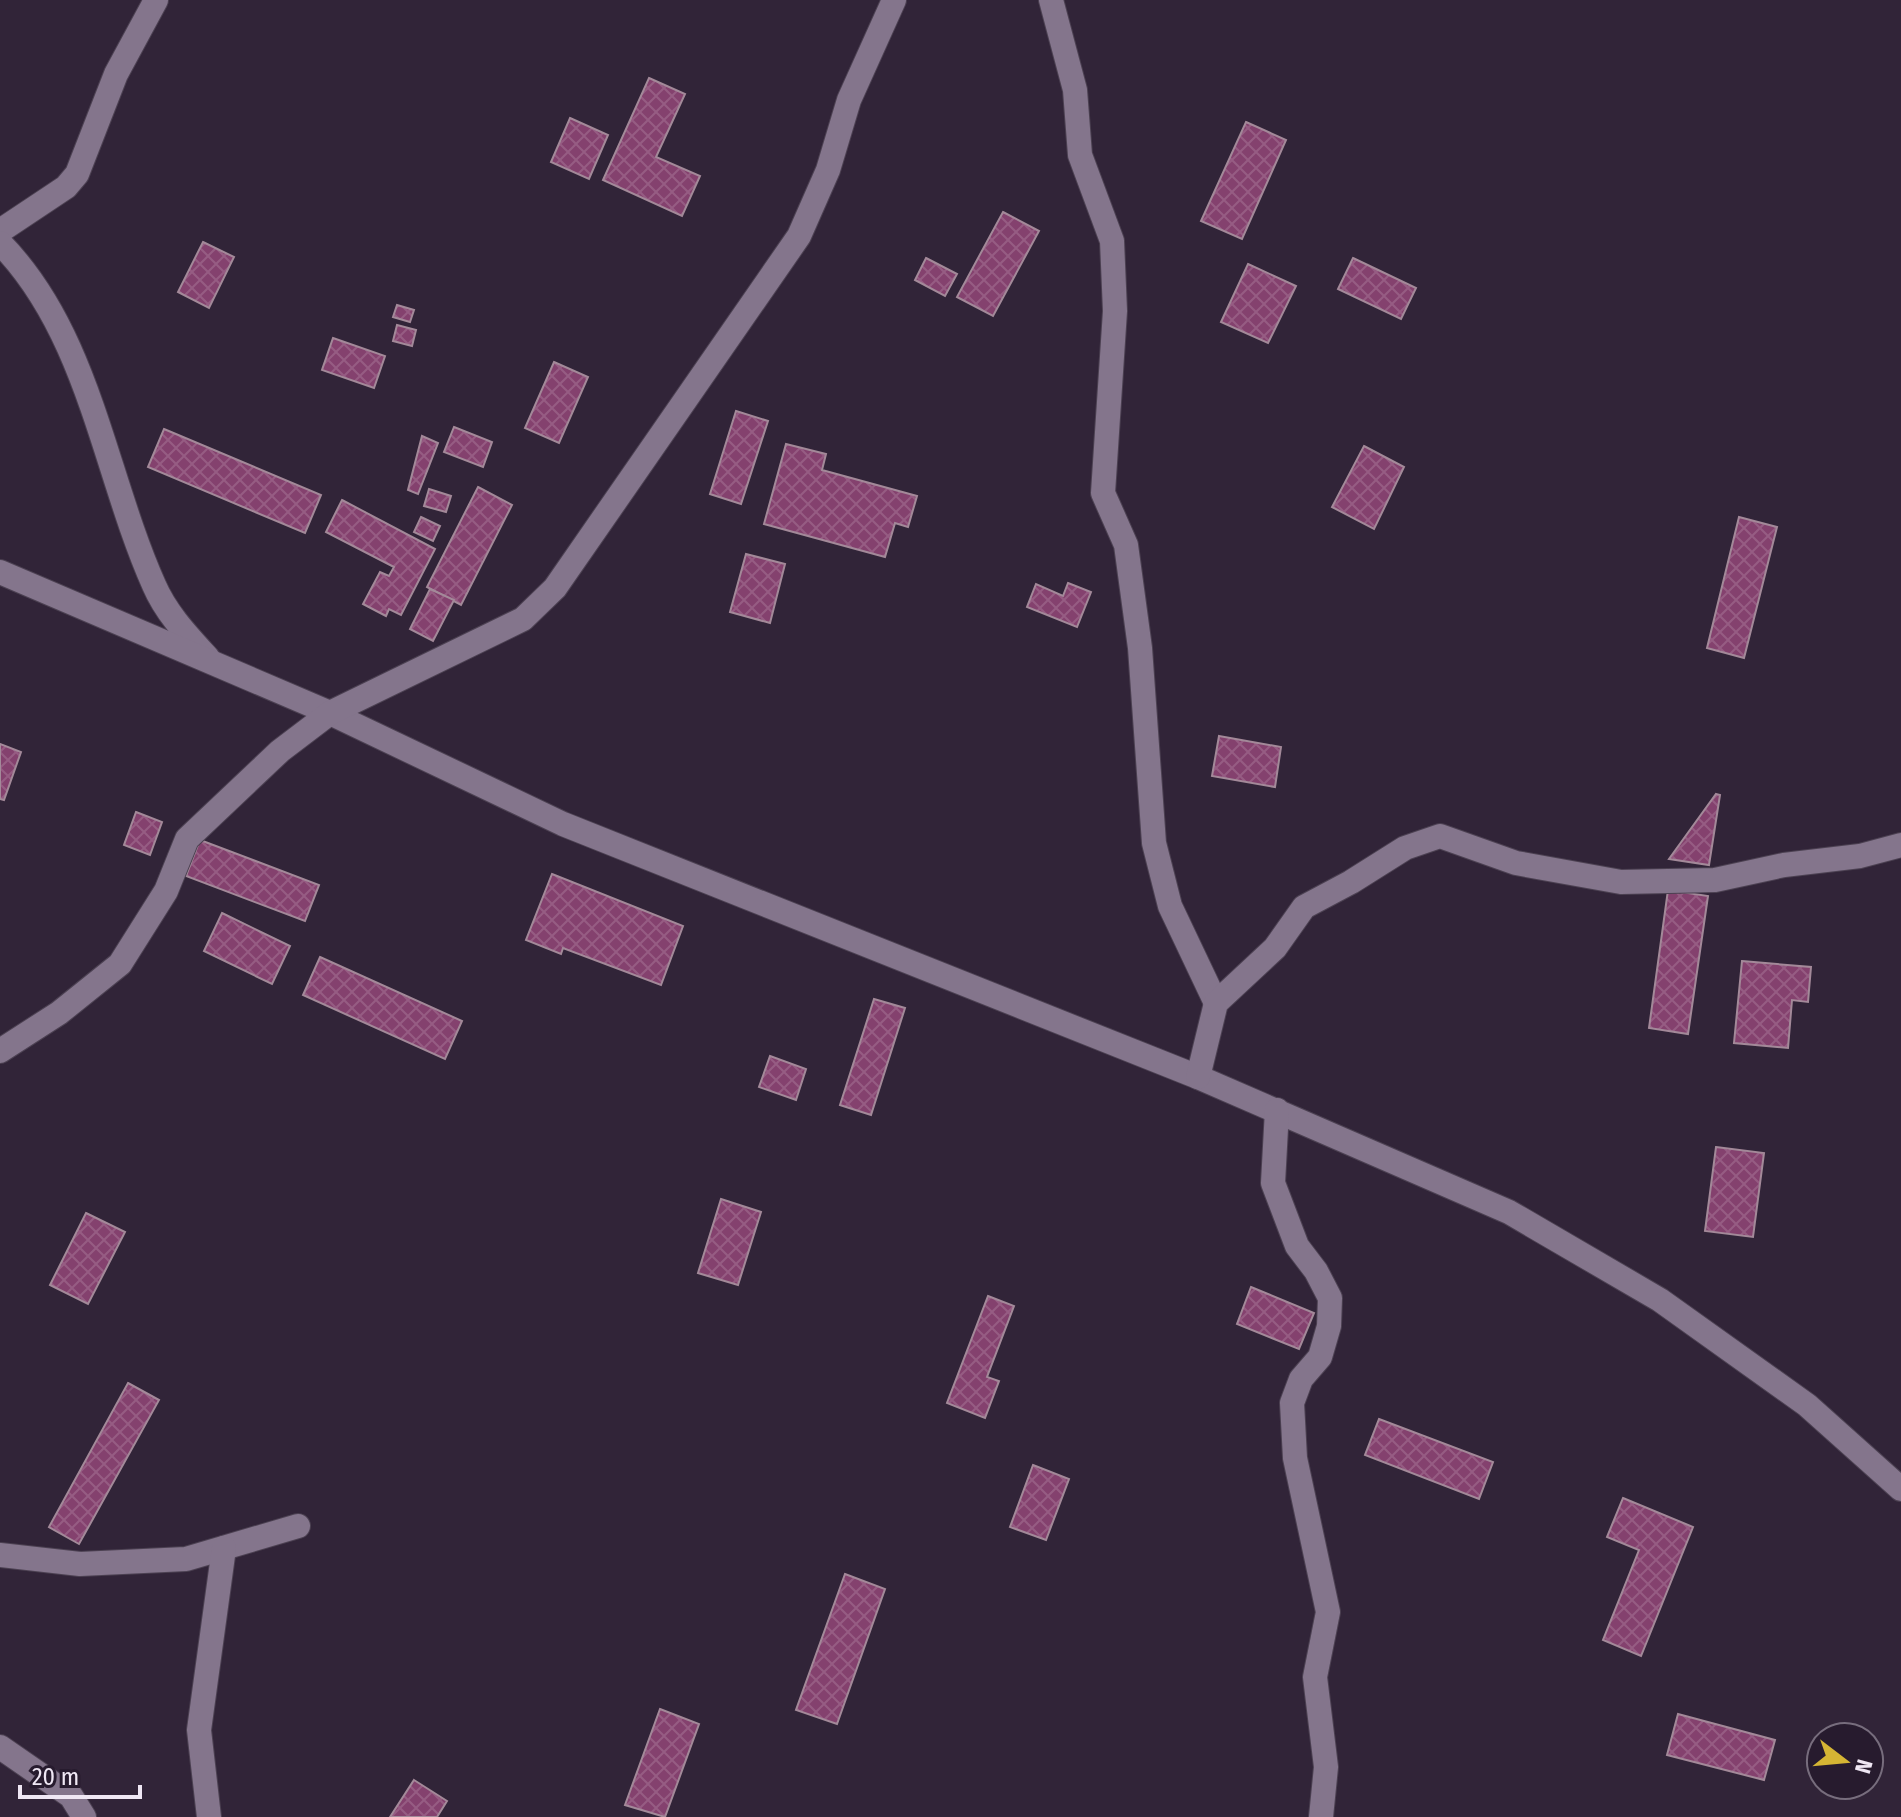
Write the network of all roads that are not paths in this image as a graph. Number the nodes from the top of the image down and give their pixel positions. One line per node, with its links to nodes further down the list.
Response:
1 (156, 0): 4 (street)
2 (894, 0): 8 (street)
3 (1051, 0): 10 (street)
4 (0, 231)
5 (0, 243): 7 (street)
6 (0, 572): 7 (street)
7 (214, 665): 8 (street)
8 (330, 713): 11 (street); 12 (street)
9 (1901, 845): 10 (street)
10 (1216, 1003): 12 (street)
11 (0, 1051)
12 (1198, 1077): 13 (street)
13 (1277, 1110): 14 (street); 21 (street)
14 (1901, 1489)
15 (298, 1526): 16 (street)
16 (224, 1548): 17 (street); 20 (street)
17 (0, 1555)
18 (0, 1747): 19 (street)
19 (84, 1817)
20 (209, 1817)
21 (1321, 1817)

